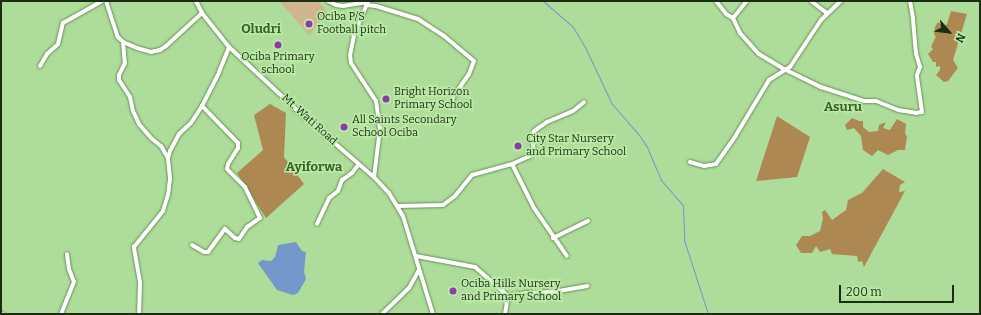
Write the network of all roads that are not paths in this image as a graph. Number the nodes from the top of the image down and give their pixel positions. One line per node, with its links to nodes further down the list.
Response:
1 (102, 1): 16 (street)
2 (106, 1): 14 (street)
3 (196, 1): 11 (street, Mt. Wati Road)
4 (328, 1): 10 (street)
5 (716, 1): 13 (street)
6 (747, 1): 13 (street)
7 (811, 1): 12 (street)
8 (841, 1): 12 (street)
9 (910, 1): 17 (street)
10 (367, 3): 19 (street); 25 (street)
11 (202, 13): 14 (street); 15 (street, Mt. Wati Road)
12 (827, 13): 17 (street)
13 (734, 18): 17 (street)
14 (123, 42): 21 (street)
15 (228, 47): 20 (street); 23 (street, Mt. Wati Road)
16 (40, 66)
17 (786, 70): 22 (street)
18 (584, 102): 24 (street)
19 (451, 105)
20 (202, 106): 21 (street); 30 (street)
21 (168, 158): 39 (street)
22 (690, 162)
23 (359, 164): 25 (street, Mt. Wati Road); 28 (street)
24 (512, 164): 26 (street); 29 (street)
25 (374, 177): 26 (street, Mt. Wati Road)
26 (398, 206): 32 (street, Mt. Wati Road)
27 (588, 220): 29 (street)
28 (317, 224)
29 (553, 238): 33 (street)
30 (192, 245)
31 (67, 254): 38 (street)
32 (416, 256): 34 (street, Mt. Wati Road); 36 (street)
33 (567, 256)
34 (419, 270): 37 (street); 40 (street, Mt. Wati Road)
35 (586, 286): 36 (street)
36 (508, 296): 41 (street)
37 (383, 313)
38 (61, 314)
39 (139, 314)
40 (433, 314)
41 (505, 314)

